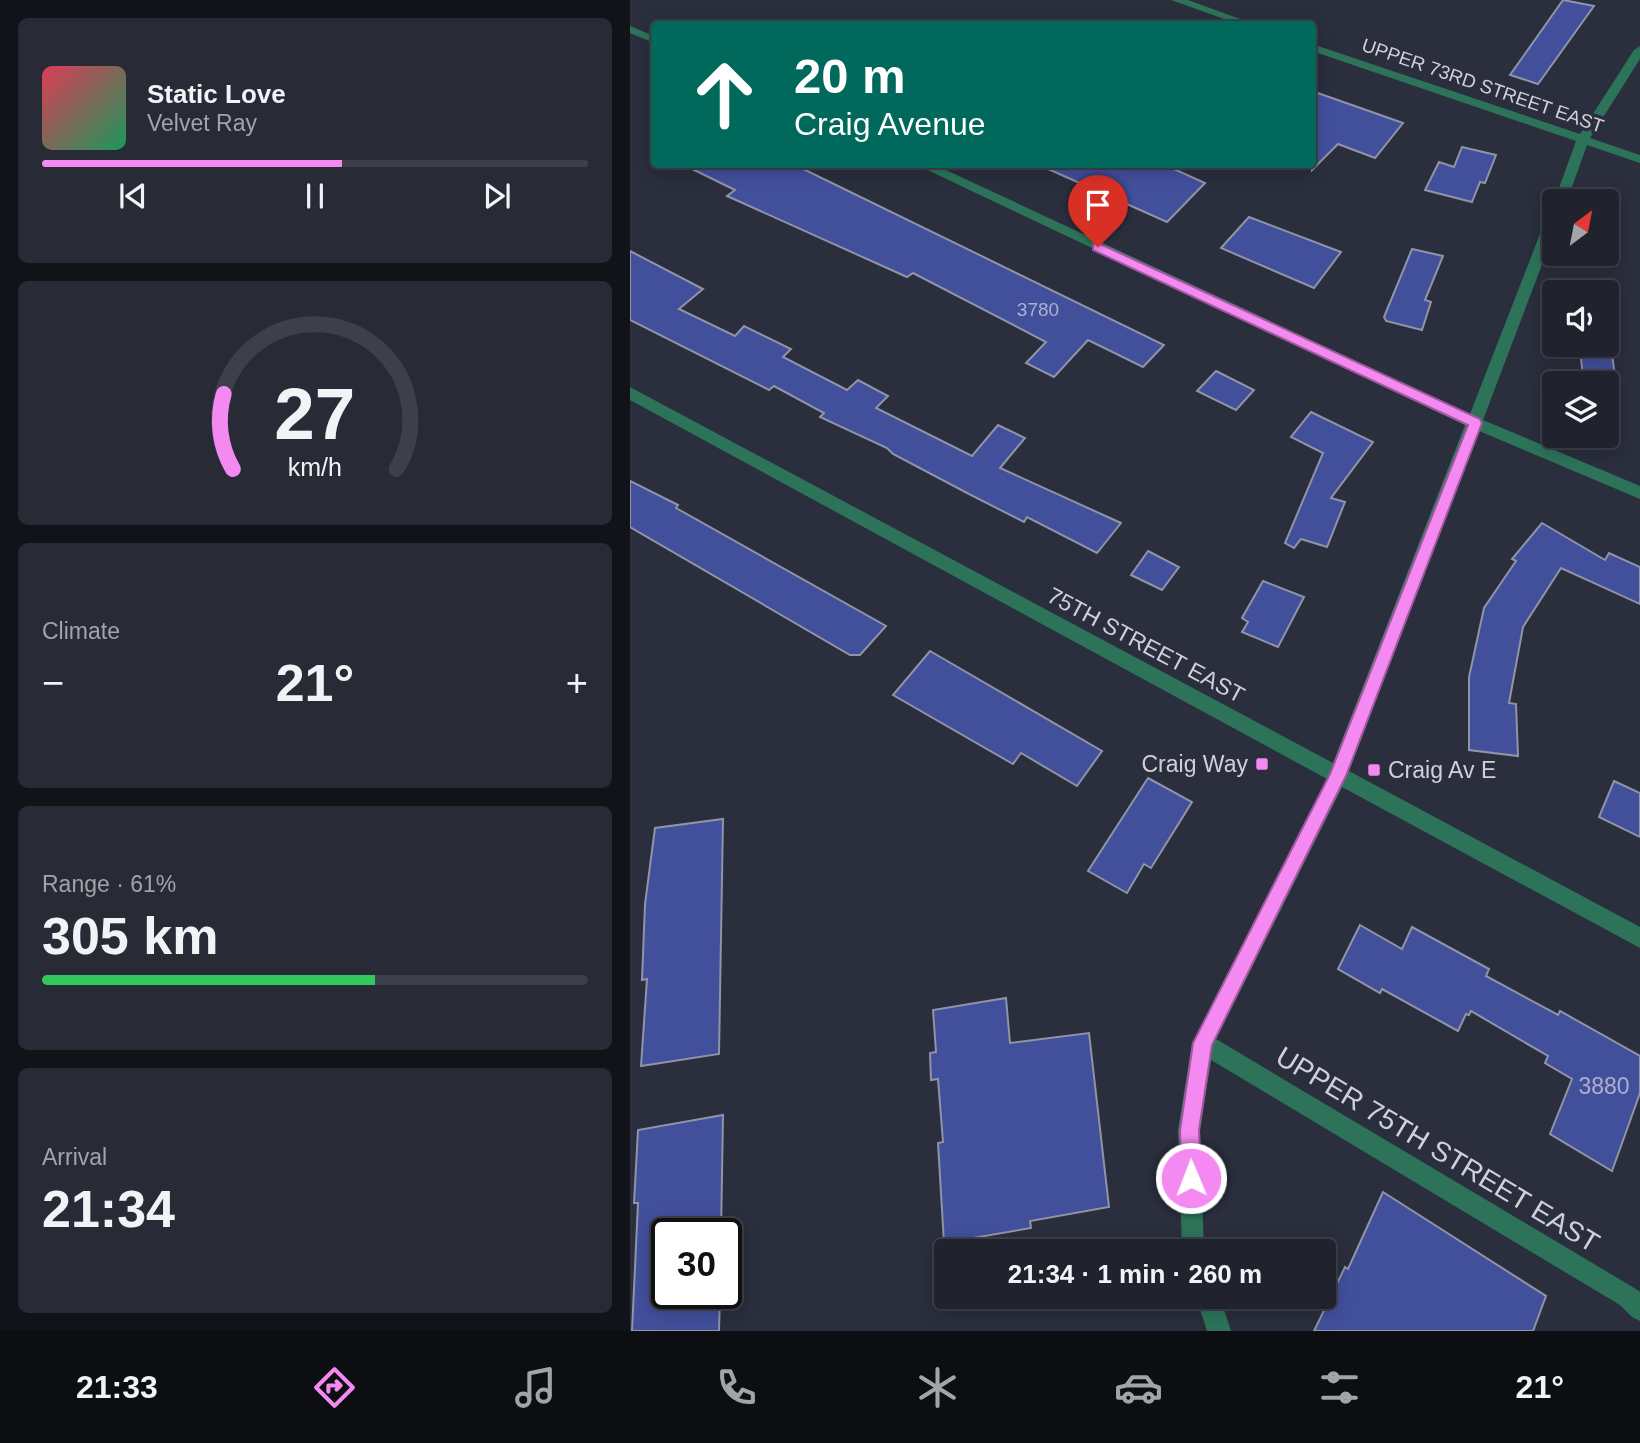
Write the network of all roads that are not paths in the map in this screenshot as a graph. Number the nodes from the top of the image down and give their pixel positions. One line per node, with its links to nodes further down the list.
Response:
1 (1177, 0): 2 (street)
2 (1239, 21)
3 (630, 29): 4 (street)
4 (651, 39)
5 (1316, 48): 7 (street, UPPER 73RD STREET EAST)
6 (1640, 50): 7 (street)
7 (1583, 139): 8 (street, UPPER 73RD STREET EAST); 10 (street)
8 (1640, 159)
9 (930, 168): 13 (street)
10 (1564, 189)
11 (1542, 247): 13 (street)
12 (630, 393): 15 (street, 75TH STREET EAST)
13 (1475, 423): 14 (street); 15 (street)
14 (1640, 493)
15 (1337, 776): 16 (street, 75TH STREET EAST); 17 (street)
16 (1640, 938)
17 (1203, 1043): 18 (street); 20 (street, UPPER 75TH STREET EAST)
18 (1193, 1239)
19 (1212, 1309): 21 (street)
20 (1640, 1309)
21 (1219, 1331)

